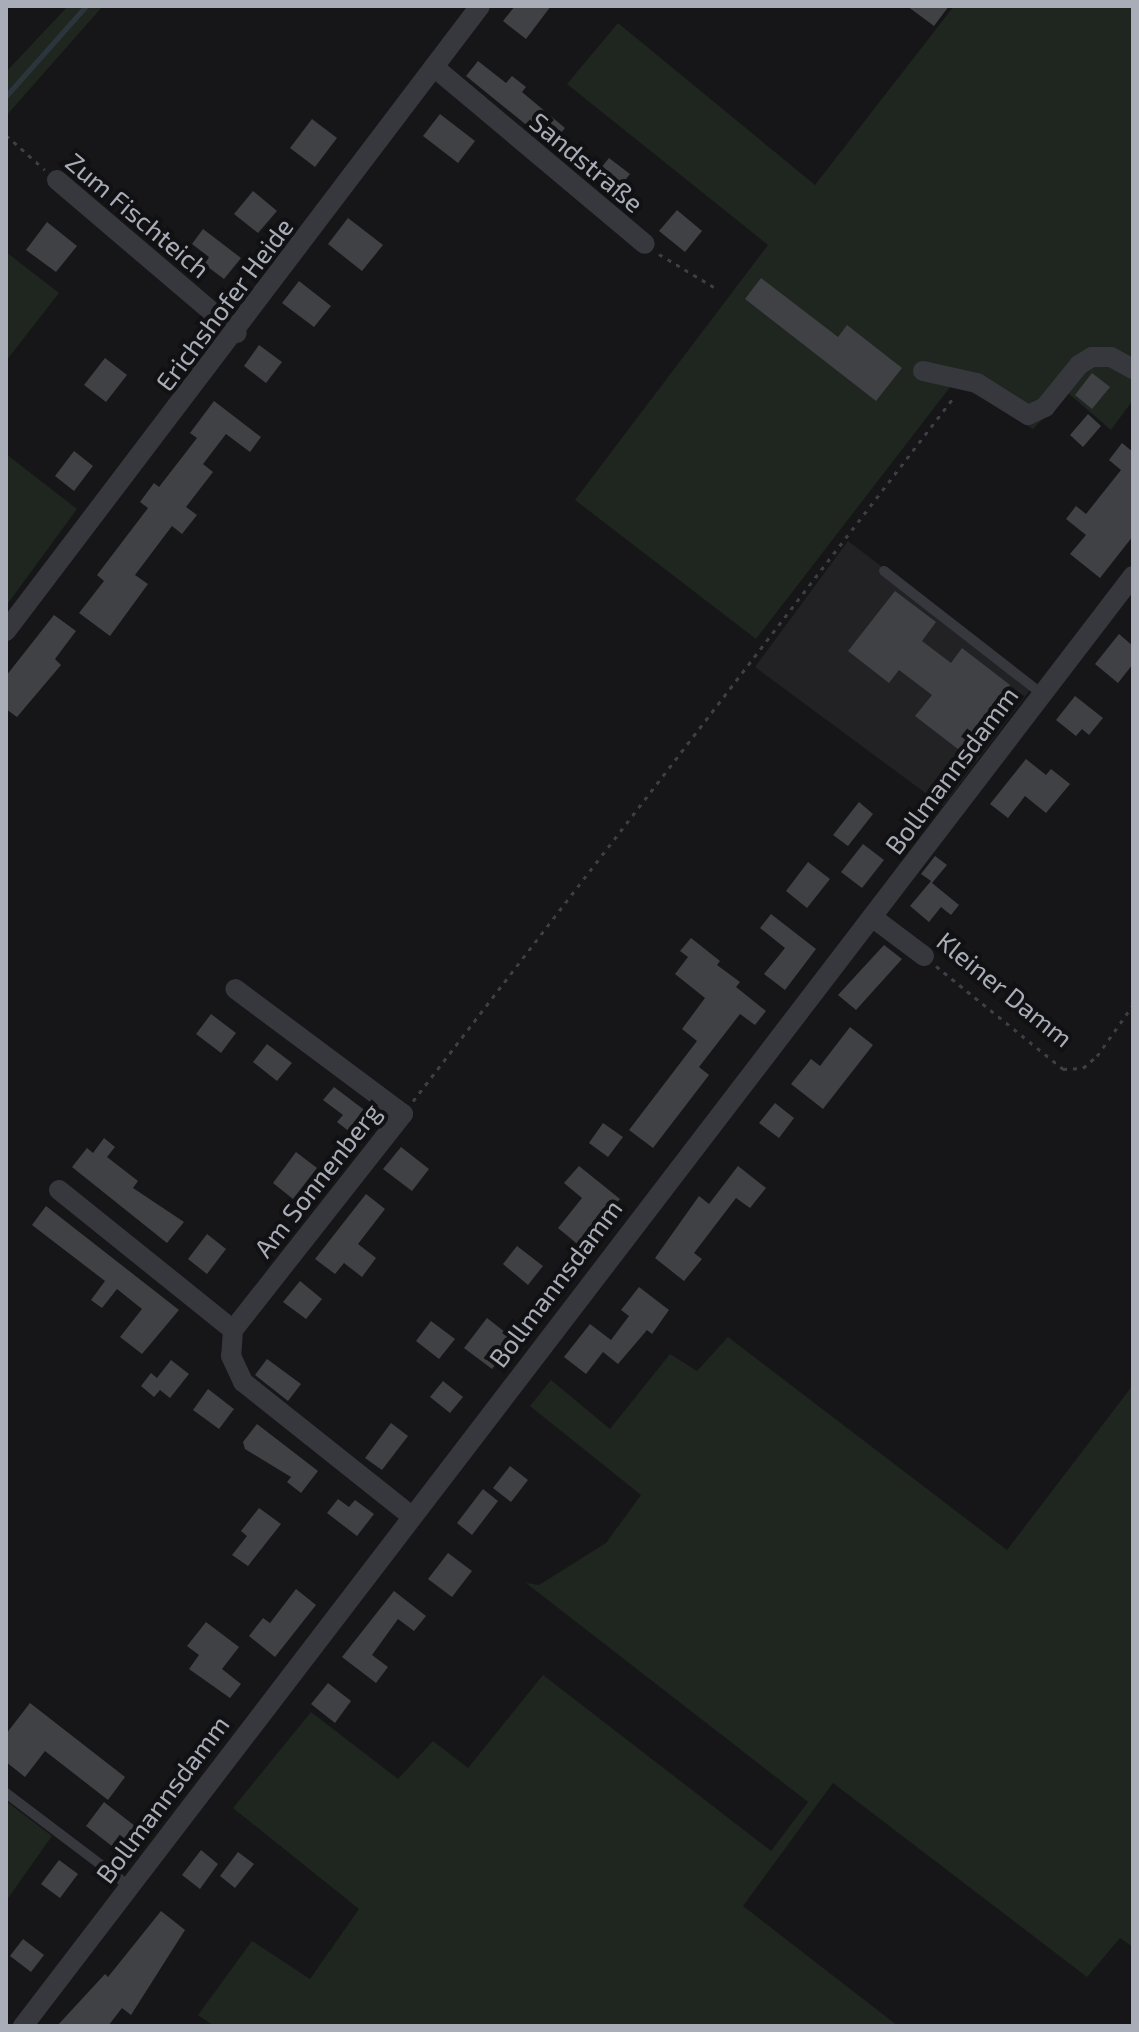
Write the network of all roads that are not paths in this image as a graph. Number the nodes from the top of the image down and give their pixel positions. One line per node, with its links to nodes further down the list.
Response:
1 (480, 6): 2 (street, Erichshofer Heide)
2 (434, 67): 4 (street, Sandstraße); 5 (street, Erichshofer Heide)
3 (57, 180): 5 (street, Zum Fischteich)
4 (645, 244)
5 (237, 333): 10 (street, Erichshofer Heide)
6 (1133, 369): 7 (street)
7 (923, 371)
8 (884, 571): 11 (lane)
9 (1133, 576): 11 (street, Bollmannsdamm)
10 (6, 631)
11 (1042, 694): 12 (street, Bollmannsdamm)
12 (872, 917): 13 (street, Kleiner Damm); 17 (street, Bollmannsdamm)
13 (924, 956)
14 (235, 989): 16 (street, Am Sonnenberg)
15 (59, 1190): 16 (street)
16 (233, 1330): 17 (street)
17 (410, 1515): 19 (street, Bollmannsdamm)
18 (6, 1793): 19 (lane)
19 (129, 1886): 20 (street, Bollmannsdamm)
20 (23, 2026)

